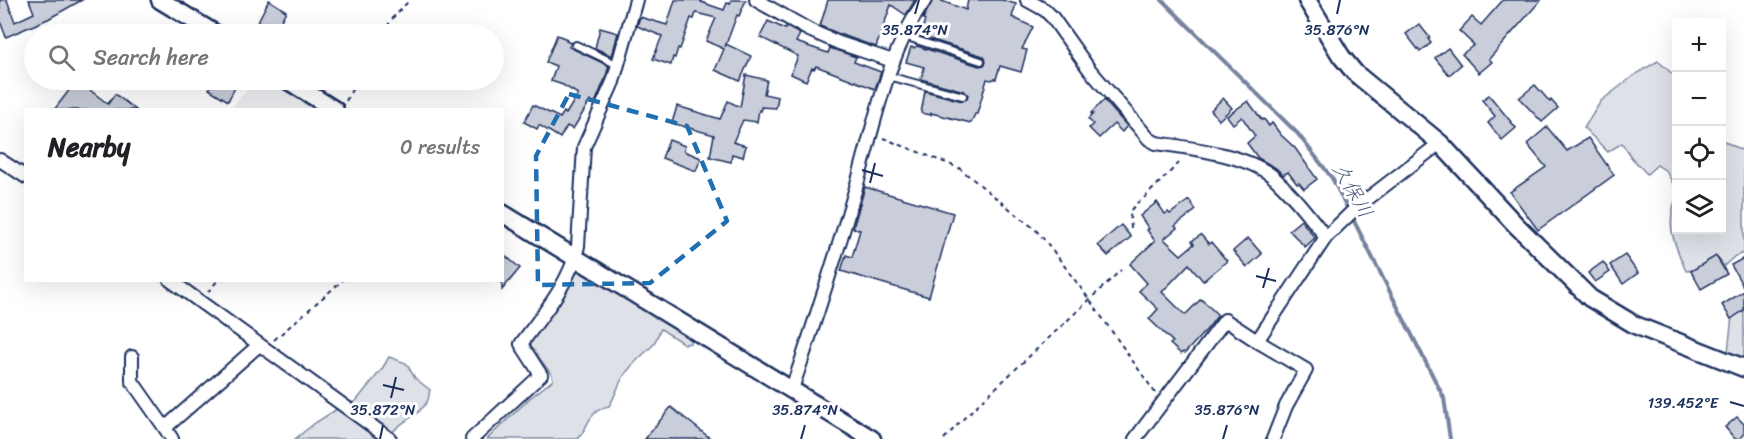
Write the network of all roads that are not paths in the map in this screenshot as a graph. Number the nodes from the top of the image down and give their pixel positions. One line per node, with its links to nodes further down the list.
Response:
1 (160, 0): 7 (street)
2 (636, 0): 12 (street)
3 (756, 0): 10 (street)
4 (925, 0): 8 (street)
5 (1027, 0): 21 (street)
6 (1307, 0): 17 (street)
7 (200, 24)
8 (904, 36): 10 (street); 11 (lane)
9 (576, 45): 12 (lane)
10 (893, 61): 13 (street)
11 (981, 61)
12 (618, 65): 22 (street)
13 (887, 76): 15 (lane); 28 (street)
14 (304, 90): 16 (street)
15 (963, 96)
16 (332, 108)
17 (1440, 143): 21 (street); 27 (street)
18 (0, 160): 19 (street)
19 (24, 176)
20 (504, 214): 22 (street)
21 (1326, 237): 24 (street)
22 (575, 257): 28 (street); 31 (street)
23 (173, 282): 25 (street)
24 (1257, 341): 33 (street); 34 (street)
25 (261, 347): 29 (street); 30 (street)
26 (132, 357): 29 (street)
27 (1744, 368)
28 (792, 389): 32 (street)
29 (168, 434)
30 (390, 439)
31 (472, 439)
32 (872, 439)
33 (1135, 439)
34 (1273, 439)

